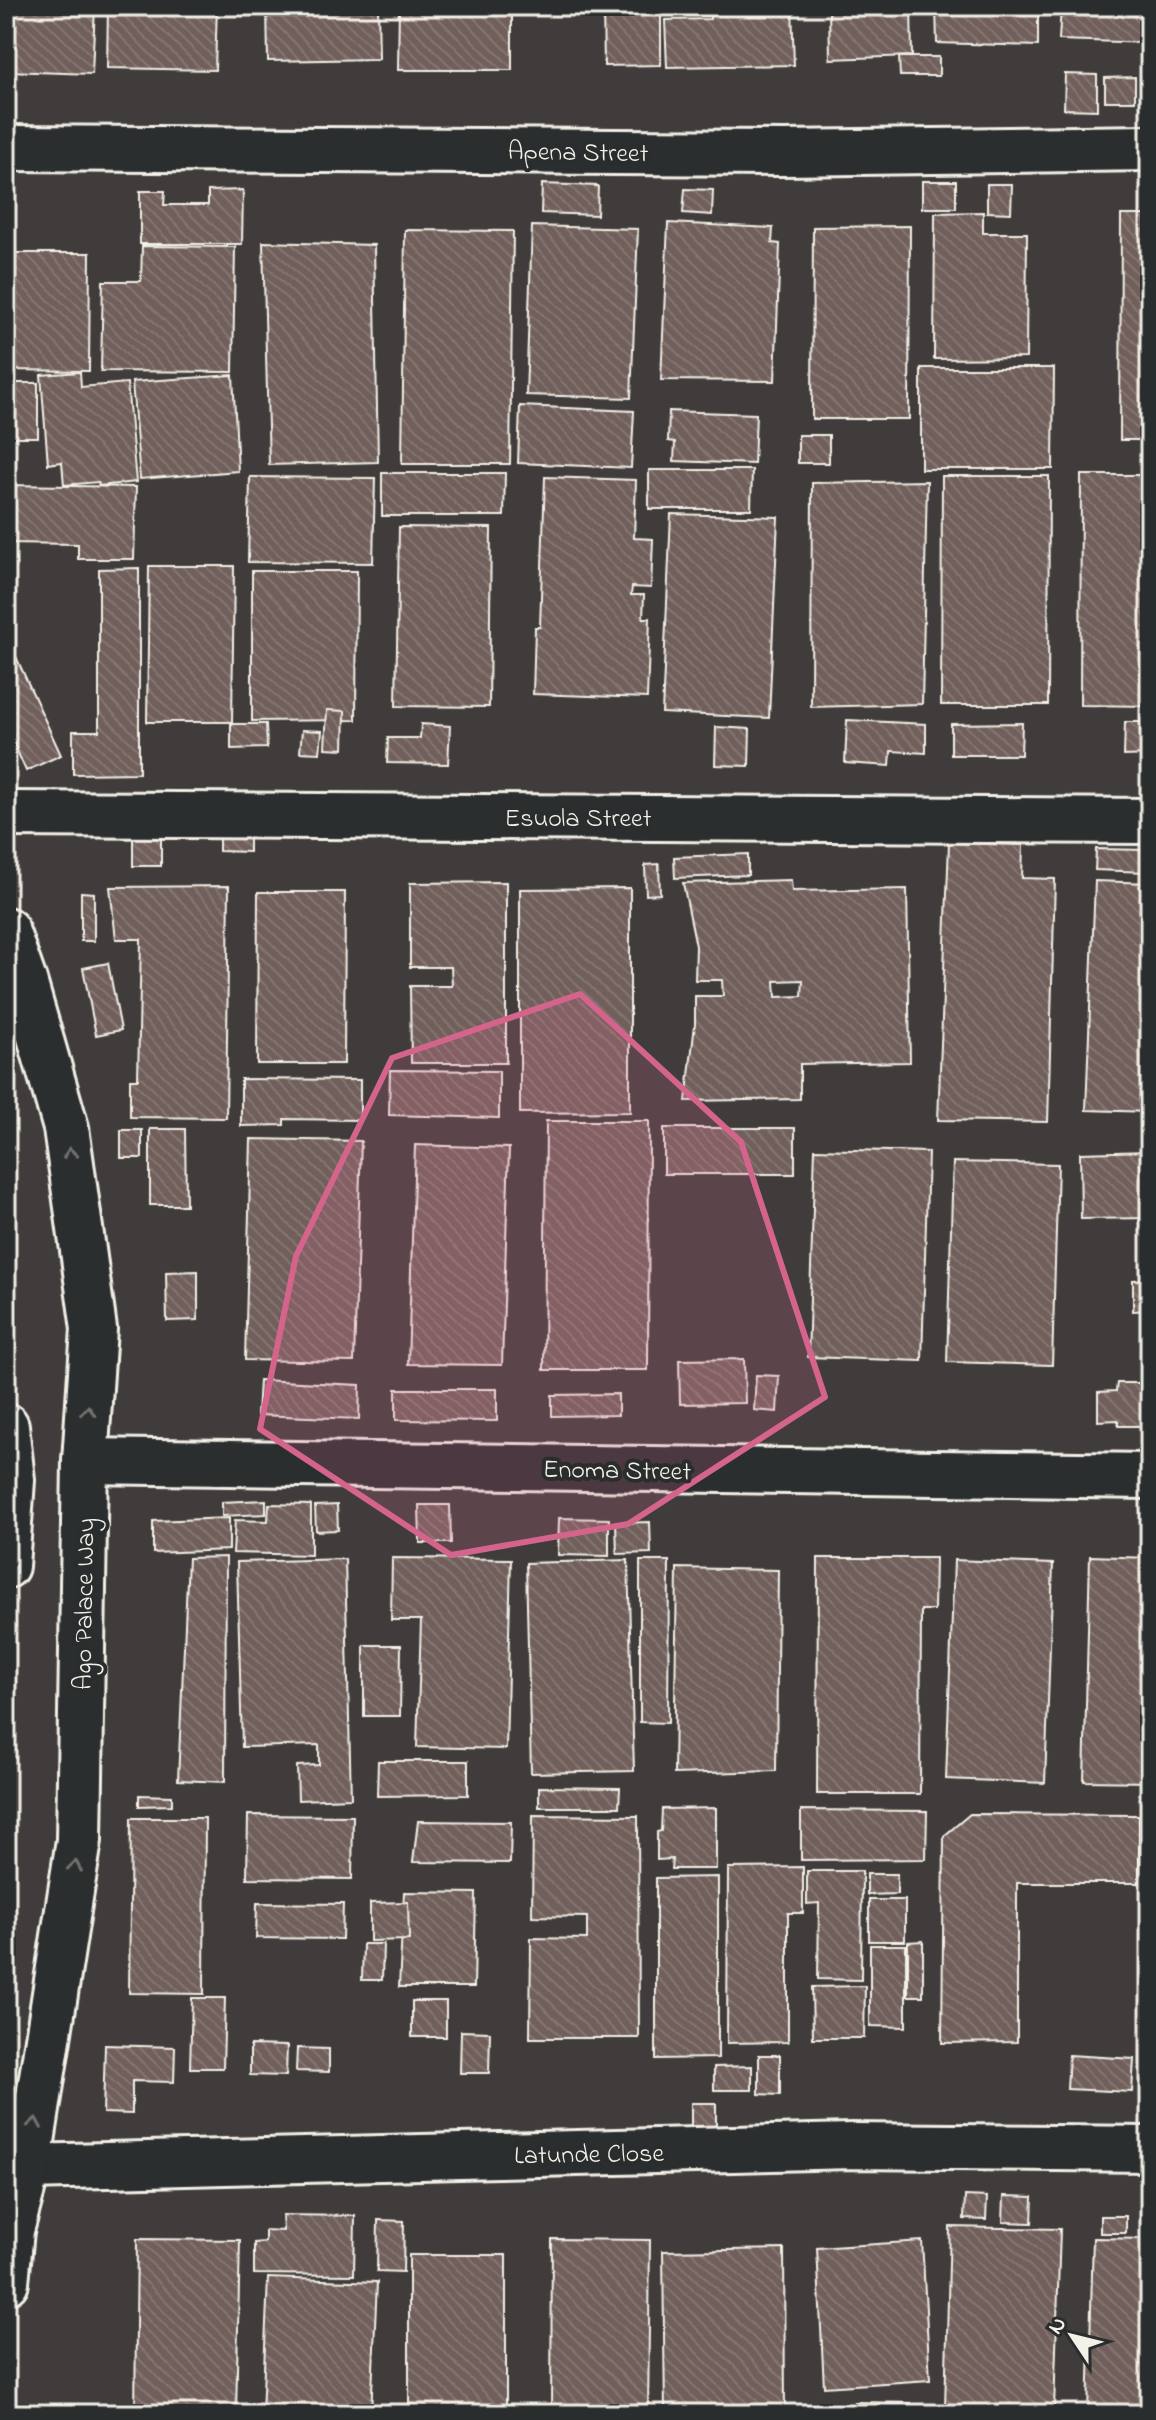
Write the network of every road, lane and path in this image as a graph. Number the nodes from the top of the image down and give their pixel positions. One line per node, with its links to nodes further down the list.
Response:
1 (6, 148): 2 (street, Apena Street)
2 (1150, 148)
3 (6, 814): 4 (street, Esuola Street)
4 (1150, 821)
5 (6, 930): 7 (street, Ago Palace Way, one-way to 5)
6 (6, 1426): 9 (street)
7 (85, 1461): 8 (street, Enoma Street); 12 (street, Ago Palace Way, one-way to 7)
8 (1150, 1476)
9 (9, 1482): 10 (street)
10 (6, 1566)
11 (1150, 2149): 12 (street, Latunde Close)
12 (28, 2167): 13 (street, Ago Palace Way)
13 (6, 2282)

